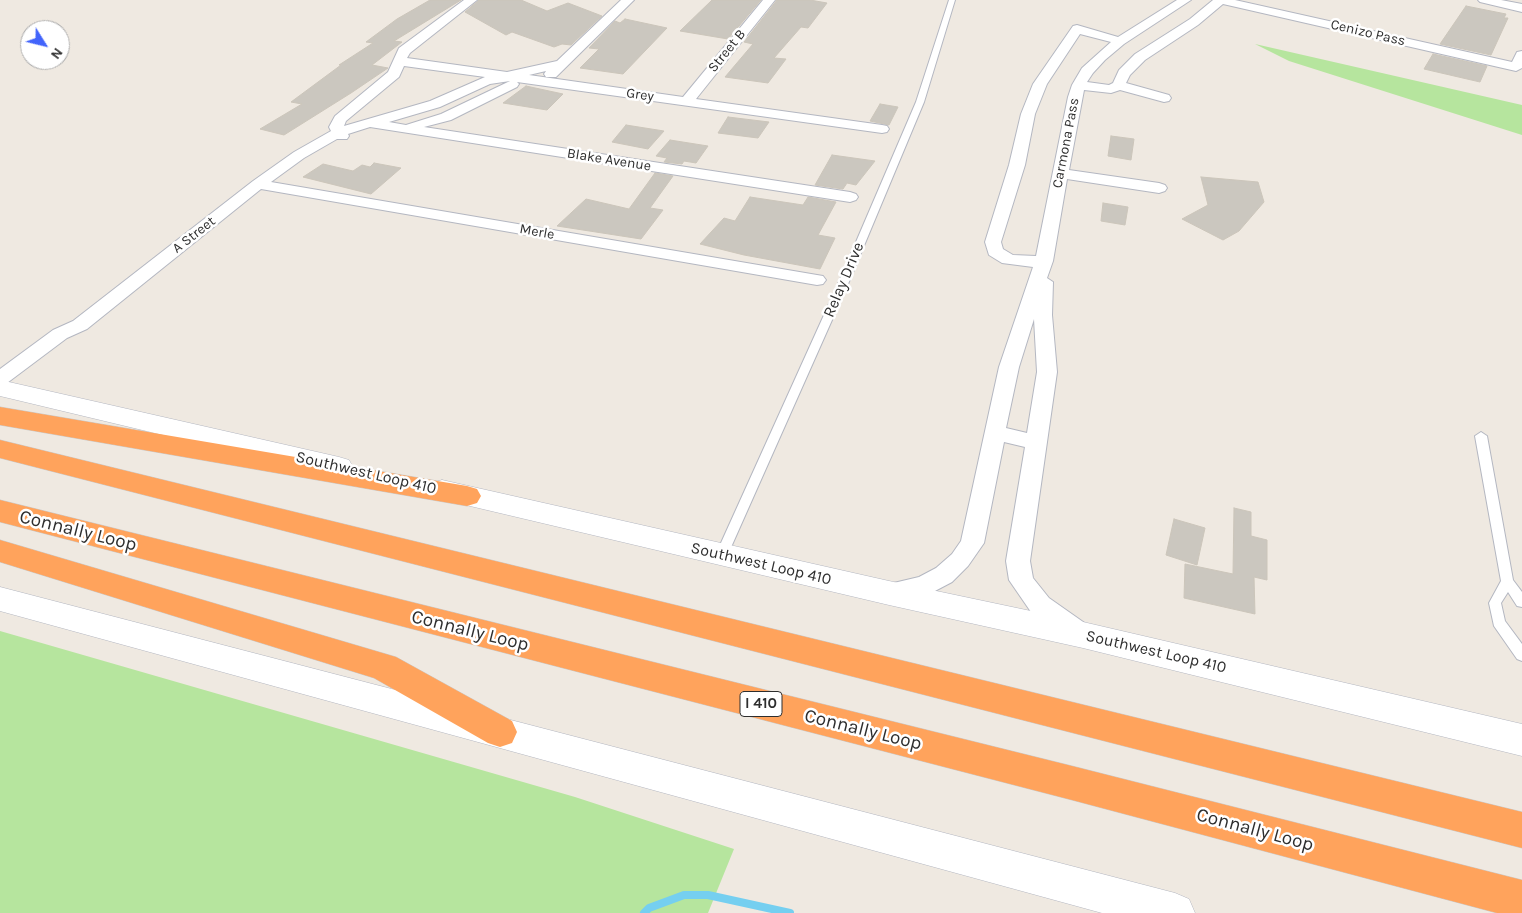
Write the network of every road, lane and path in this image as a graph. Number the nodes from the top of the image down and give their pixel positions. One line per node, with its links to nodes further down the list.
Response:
1 (470, 0): 10 (street)
2 (628, 0): 12 (street, A Street)
3 (769, 0): 18 (street, Street B)
4 (952, 0): 36 (lane, Relay Drive)
5 (1185, 0): 9 (street, Carmona Pass)
6 (1220, 0): 11 (street, Cenizo Pass); 16 (street)
7 (1484, 0): 8 (street)
8 (1522, 8)
9 (1120, 41): 15 (street, Carmona Pass); 27 (street)
10 (399, 61): 13 (street, Grey); 22 (street)
11 (1519, 61)
12 (562, 64): 13 (street, A Street); 14 (street, A Street)
13 (505, 76): 14 (street, Grey); 19 (street, A Street)
14 (532, 80): 18 (street, Grey); 20 (street, A Street)
15 (1079, 85): 16 (street); 23 (street, Carmona Pass)
16 (1118, 85): 17 (street)
17 (1164, 98)
18 (686, 102): 21 (street, Grey)
19 (367, 123): 20 (street, Blake Avenue); 22 (street, A Street)
20 (403, 128): 22 (street, A Street); 26 (street, Blake Avenue)
21 (882, 129)
22 (342, 136): 24 (street, A Street)
23 (1060, 172): 25 (street); 27 (street, Carmona Pass)
24 (258, 184): 28 (street, Merle); 29 (street, A Street)
25 (1159, 188)
26 (850, 198)
27 (1044, 261): 30 (street, Carmona Pass); 32 (street, Carmona Pass)
28 (816, 280)
29 (2, 393): 36 (main road, Southwest Loop 410)
30 (996, 433): 32 (street); 38 (street, Carmona Pass)
31 (1481, 436): 37 (lane)
32 (1037, 442): 41 (street, Carmona Pass)
33 (0, 449): 45 (highway)
34 (0, 511): 46 (highway, Connally Loop / I 410)
35 (0, 551): 43 (highway)
36 (722, 554): 38 (main road, Southwest Loop 410)
37 (1507, 581): 40 (lane); 42 (lane)
38 (889, 593): 41 (main road, Southwest Loop 410)
39 (0, 599): 43 (main road)
40 (1522, 602)
41 (1083, 635): 44 (main road, Southwest Loop 410)
42 (1522, 654)
43 (500, 732): 47 (main road)
44 (1522, 740)
45 (1522, 830)
46 (1522, 900)
47 (1175, 913)

